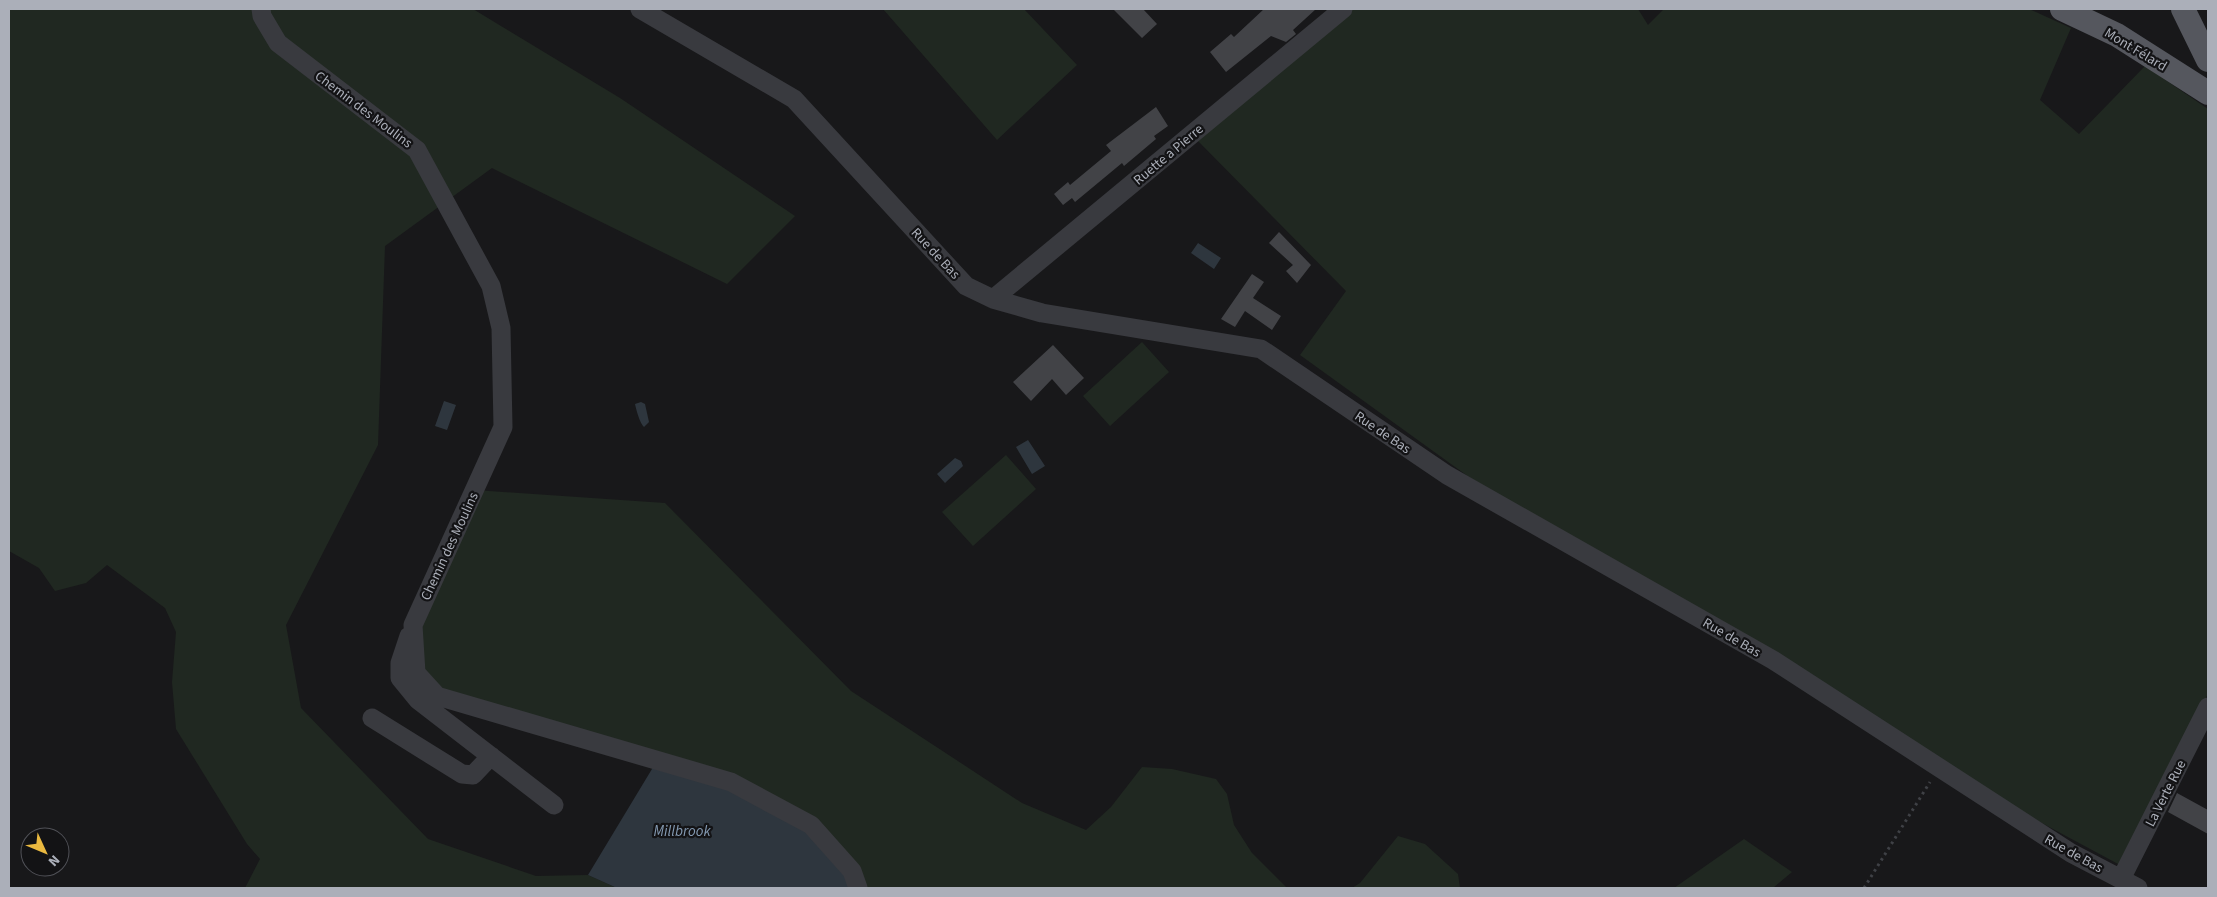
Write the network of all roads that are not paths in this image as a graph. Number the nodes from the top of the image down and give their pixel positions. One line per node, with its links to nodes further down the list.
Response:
1 (261, 9): 9 (street, Chemin des Moulins)
2 (640, 9): 8 (street, Rue de Bas)
3 (1343, 9): 8 (street, Ruette a Pierre)
4 (2062, 9): 7 (main road, Mont Félard)
5 (2183, 9): 6 (main road)
6 (2208, 60)
7 (2208, 93)
8 (993, 298): 14 (street, Rue de Bas)
9 (413, 625): 12 (street); 15 (street, Chemin des Moulins)
10 (2208, 707): 14 (street, La Verte Rue)
11 (372, 718): 12 (street)
12 (491, 756): 13 (street)
13 (554, 805)
14 (2121, 879): 16 (street, Rue de Bas)
15 (858, 888)
16 (2138, 888)

